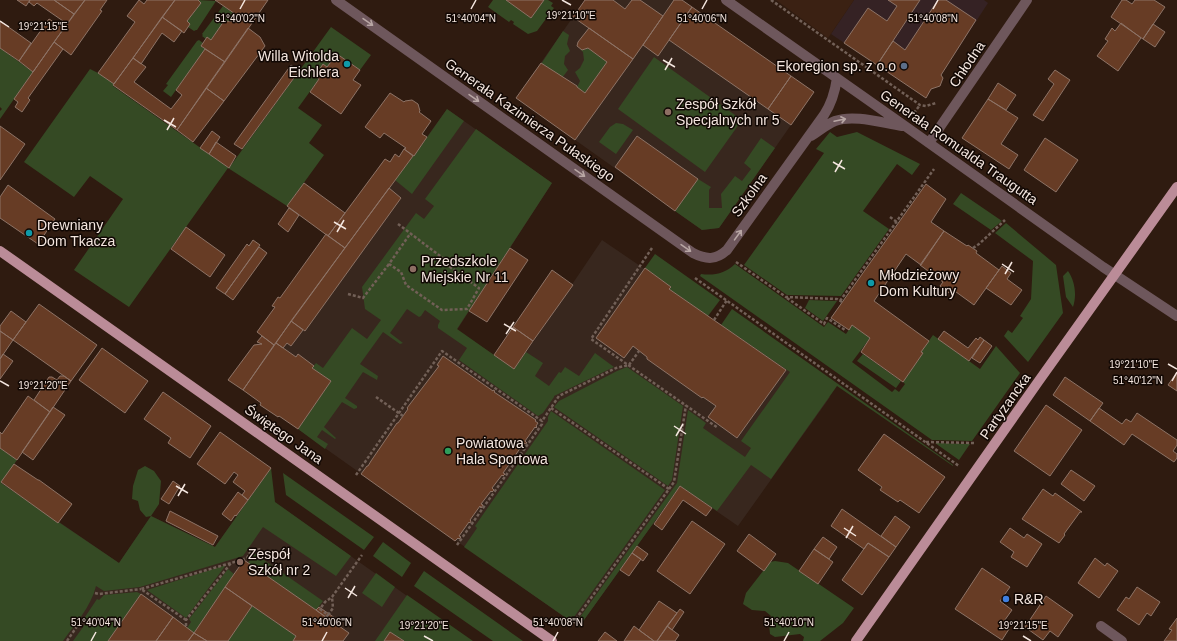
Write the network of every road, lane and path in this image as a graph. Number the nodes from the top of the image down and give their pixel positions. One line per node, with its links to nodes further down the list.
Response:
1 (336, 0): 20 (street, Generała Kazimierza Pułaskiego, one-way to 20)
2 (726, 0): 5 (street, Generała Romualda Traugutta)
3 (771, 0): 6 (path)
4 (1027, 0): 9 (street, Chłodna)
5 (837, 78): 7 (street, Generała Romualda Traugutta); 8 (street, Szkolna)
6 (914, 113)
7 (905, 126): 8 (street, Szkolna, one-way to 7); 9 (street, Generała Romualda Traugutta)
8 (806, 139): 20 (street, Szkolna, one-way to 8)
9 (929, 144): 23 (street, Generała Romualda Traugutta)
10 (934, 169): 14 (path)
11 (1177, 187): 23 (main road, Partyzancka)
12 (890, 217): 14 (path)
13 (1005, 220): 18 (path)
14 (897, 222): 26 (path)
15 (398, 224): 16 (path)
16 (410, 234): 22 (path); 22 (path)
17 (652, 248): 32 (path)
18 (973, 248)
19 (0, 251): 58 (main road, Świętego Jana)
20 (709, 259)
21 (736, 261): 26 (path)
22 (389, 264): 25 (path)
23 (1114, 275): 28 (street, Generała Romualda Traugutta); 59 (main road, Partyzancka)
24 (695, 278): 27 (path)
25 (348, 294)
26 (786, 298): 30 (path)
27 (727, 300): 29 (path); 40 (path)
28 (1177, 316)
29 (714, 320)
30 (845, 330)
31 (640, 351): 32 (path)
32 (629, 365): 34 (path); 35 (path)
33 (376, 397): 36 (path)
34 (686, 405): 39 (path); 44 (path)
35 (550, 408): 38 (path); 44 (path)
36 (399, 413): 37 (path); 38 (path); 43 (path)
37 (403, 416)
38 (542, 421): 45 (path)
39 (718, 428)
40 (926, 442): 41 (path); 42 (path)
41 (976, 443)
42 (959, 466)
43 (356, 475)
44 (669, 489): 55 (path)
45 (457, 546)
46 (262, 549): 48 (path)
47 (362, 555): 51 (path)
48 (231, 562): 49 (path); 53 (path)
49 (142, 588): 50 (path); 53 (path)
50 (94, 593)
51 (332, 597): 51 (path)
52 (78, 620): 57 (path)
53 (186, 620): 54 (path)
54 (186, 626)
55 (571, 626)
56 (1101, 626): 60 (street)
57 (67, 641)
58 (552, 641)
59 (856, 641)
60 (1122, 641)

